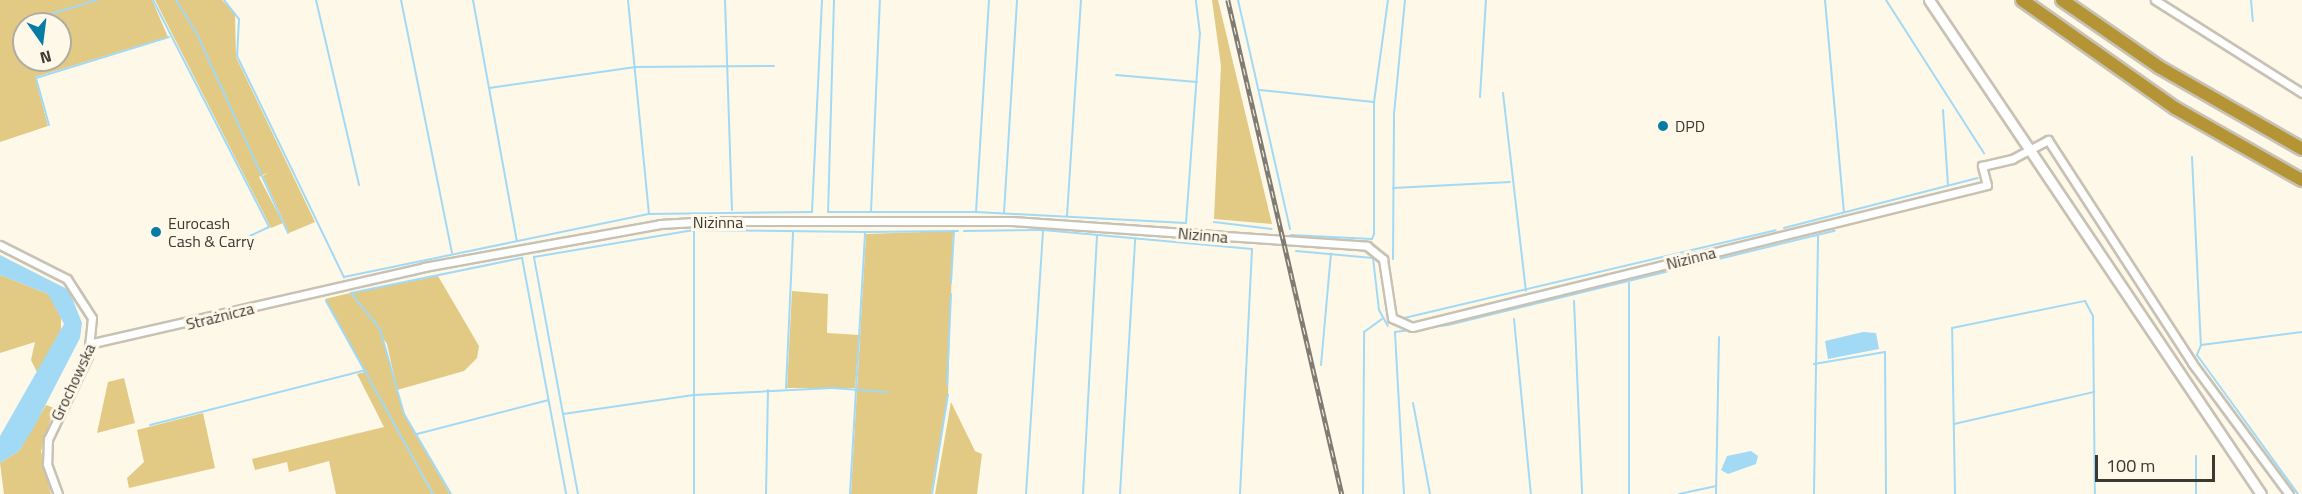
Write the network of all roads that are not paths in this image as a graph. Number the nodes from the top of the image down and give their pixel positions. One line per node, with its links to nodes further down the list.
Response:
1 (1929, 0): 7 (street)
2 (2022, 0): 8 (highway)
3 (2062, 0): 6 (highway)
4 (2155, 0): 5 (street)
5 (2302, 93)
6 (2302, 149)
7 (2029, 151): 10 (street, Nizinna); 13 (street); 14 (street)
8 (2302, 180)
9 (0, 245): 11 (street, Grochowska)
10 (347, 285): 11 (street, Strażnicza)
11 (93, 343): 12 (street, Grochowska)
12 (58, 494)
13 (2261, 494)
14 (2289, 494)

